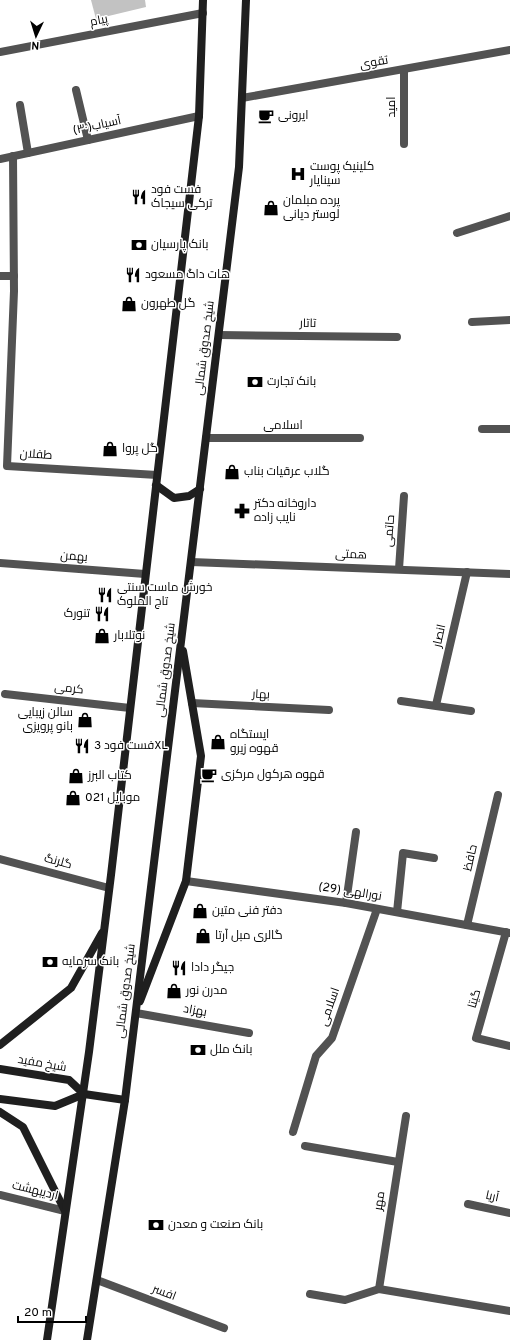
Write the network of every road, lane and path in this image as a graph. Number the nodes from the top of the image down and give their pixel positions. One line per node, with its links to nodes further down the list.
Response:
1 (203, 0): 3 (main road)
2 (246, 0): 8 (main road, شیخ صدوق شمالی)
3 (203, 13): 5 (street, پیام); 10 (main road)
4 (510, 50): 6 (street, تقوی)
5 (0, 52)
6 (404, 70): 8 (street, تقوی); 12 (street, امید)
7 (76, 90): 11 (street)
8 (242, 98): 22 (main road, شیخ صدوق شمالی)
9 (20, 105): 13 (street)
10 (199, 116): 11 (street, آسیاب(۳۰)); 31 (main road)
11 (88, 140): 13 (street, آسیاب(۳۰))
12 (404, 144)
13 (28, 153): 14 (street, آسیاب(۳۰))
14 (13, 156): 15 (street, آسیاب(۳۰)); 19 (street, طفلان)
15 (0, 159)
16 (510, 216): 17 (street)
17 (457, 233)
18 (0, 276): 19 (street)
19 (14, 276): 25 (street, طفلان)
20 (510, 320): 21 (street)
21 (472, 322)
22 (219, 335): 23 (street, تاتار); 28 (main road, شیخ صدوق شمالی)
23 (397, 337)
24 (0, 403): 25 (street)
25 (9, 404): 30 (street, طفلان)
26 (482, 429): 27 (street)
27 (510, 429)
28 (206, 438): 29 (street, اسلامی); 33 (main road, شیخ صدوق شمالی)
29 (360, 438)
30 (4, 466): 31 (street, طفلان)
31 (157, 474): 32 (main road)
32 (156, 485): 33 (main road); 39 (main road)
33 (200, 489): 35 (main road, شیخ صدوق شمالی)
34 (404, 496): 37 (street, حاتمی)
35 (191, 562): 37 (street, همتی); 41 (main road, شیخ صدوق شمالی)
36 (0, 564): 39 (street, بهمن)
37 (399, 569): 38 (street, همتی)
38 (467, 572): 40 (street, همتی); 45 (street, انصار)
39 (145, 574): 46 (main road)
40 (510, 574)
41 (181, 642): 44 (main road); 61 (main road, شیخ صدوق شمالی)
42 (5, 694): 46 (street, کرمی)
43 (400, 701): 45 (street)
44 (192, 703): 47 (street, بهار); 53 (main road)
45 (436, 705): 48 (street)
46 (130, 708): 54 (main road)
47 (329, 710)
48 (471, 711)
49 (498, 795): 58 (street, حافظ)
50 (356, 832): 55 (street)
51 (0, 858): 54 (street, گلرنگ)
52 (434, 858): 57 (street)
53 (186, 881): 55 (street, نورالهی (29)); 61 (main road)
54 (109, 888): 59 (main road)
55 (346, 903): 56 (street, نورالهی (29))
56 (377, 909): 57 (street, نورالهی (29)); 71 (street, اسلامی)
57 (397, 912): 58 (street, نورالهی (29))
58 (467, 925): 60 (street, نورالهی (29))
59 (104, 928): 63 (main road); 66 (main road)
60 (508, 932): 64 (street, گیتا)
61 (136, 1013): 62 (street, بهزاد); 68 (main road, شیخ صدوق شمالی)
62 (249, 1033)
63 (0, 1044)
64 (510, 1046)
65 (0, 1069): 66 (main road, شیخ مفید)
66 (84, 1094): 67 (main road); 68 (main road); 76 (main road)
67 (0, 1099)
68 (125, 1100): 78 (main road, شیخ صدوق شمالی)
69 (0, 1112): 76 (main road)
70 (406, 1116): 73 (street, مهر)
71 (293, 1132)
72 (305, 1146): 73 (street)
73 (398, 1162): 79 (street, مهر)
74 (0, 1195): 76 (street, اردیبهشت)
75 (468, 1204): 77 (street, آریا)
76 (65, 1211): 83 (main road)
77 (510, 1213)
78 (97, 1280): 82 (street, افسر); 84 (main road, شیخ صدوق شمالی)
79 (379, 1288): 80 (street); 81 (street)
80 (310, 1294)
81 (510, 1311)
82 (224, 1328)
83 (47, 1340)
84 (87, 1340)

